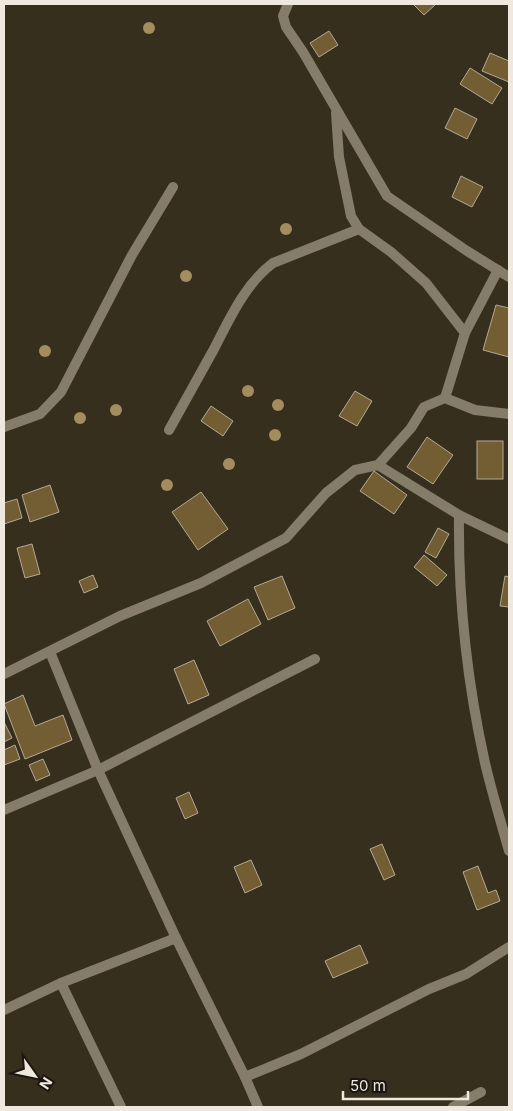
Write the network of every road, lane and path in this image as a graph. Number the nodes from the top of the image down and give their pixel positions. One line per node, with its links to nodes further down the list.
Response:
1 (288, 4): 2 (street)
2 (335, 110): 4 (street); 5 (street)
3 (173, 187): 10 (street)
4 (359, 229): 7 (street); 11 (street)
5 (498, 270): 6 (street); 7 (street)
6 (509, 277)
7 (465, 333): 8 (street)
8 (445, 398): 9 (street); 12 (street)
9 (509, 414)
10 (4, 427)
11 (169, 430)
12 (378, 465): 13 (street); 15 (street)
13 (459, 515): 14 (street); 20 (street)
14 (509, 539)
15 (50, 652): 17 (street); 18 (street)
16 (315, 659): 18 (street)
17 (4, 674)
18 (98, 770): 19 (street); 21 (street)
19 (4, 810)
20 (509, 851)
21 (176, 938): 23 (street); 25 (street)
22 (509, 947): 25 (street)
23 (61, 983): 24 (street); 27 (street)
24 (4, 1010)
25 (245, 1076): 28 (street)
26 (481, 1092): 29 (street)
27 (121, 1107)
28 (258, 1107)
29 (453, 1107)

